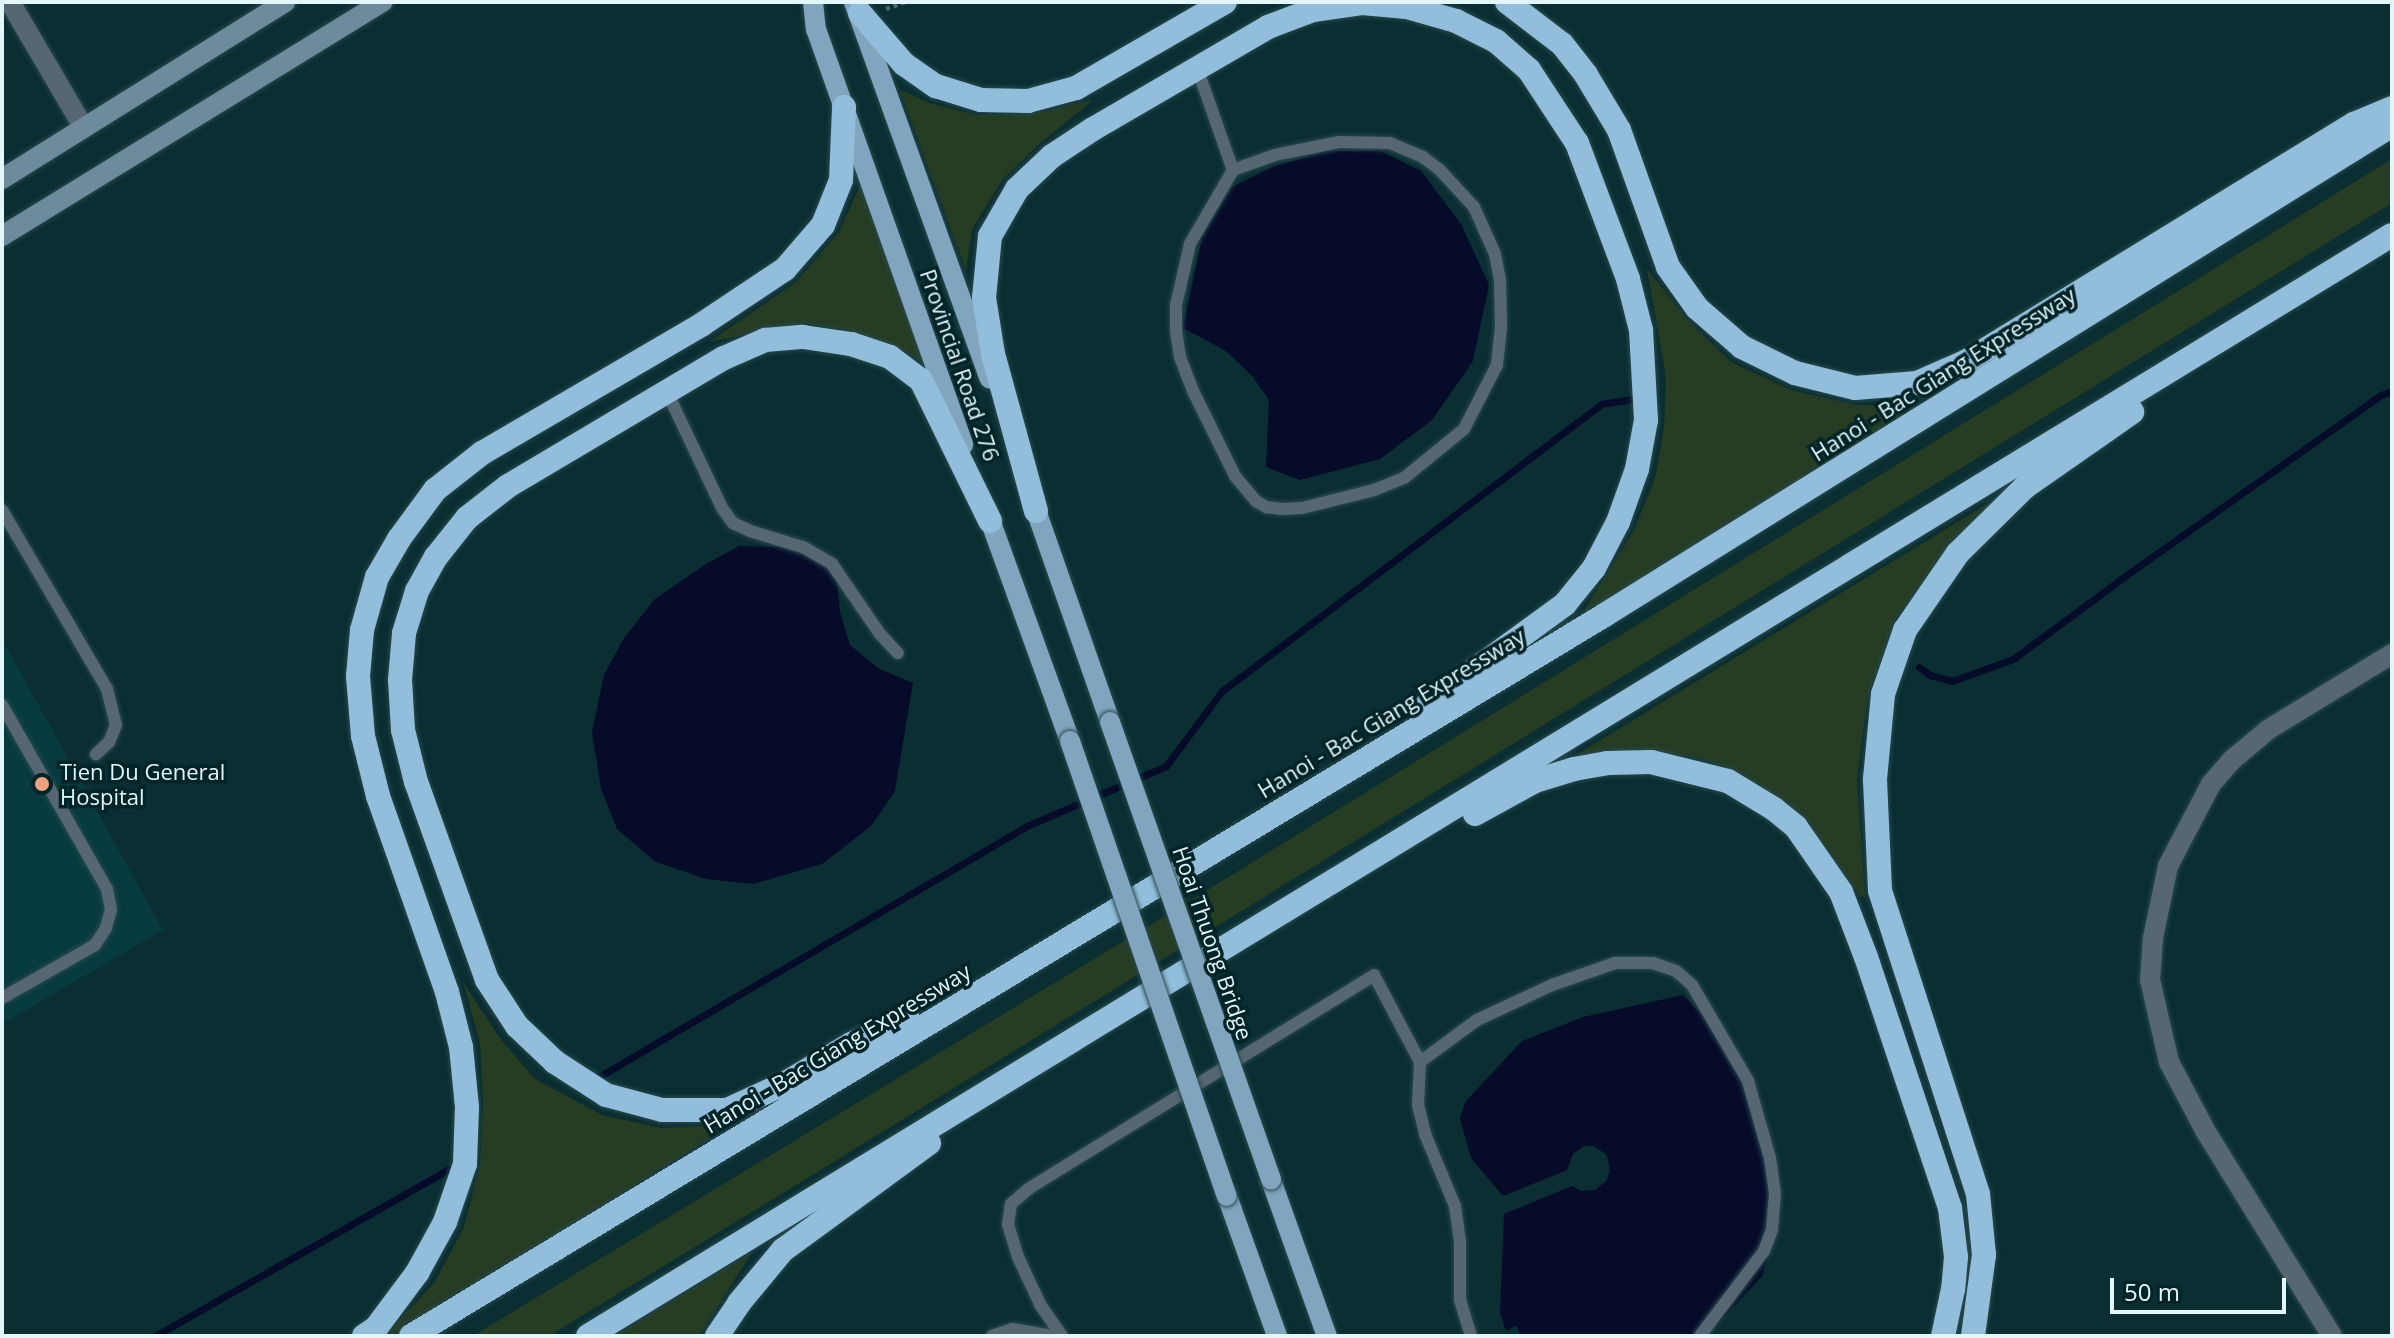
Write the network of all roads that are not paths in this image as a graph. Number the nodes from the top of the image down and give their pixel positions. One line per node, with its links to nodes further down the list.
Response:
1 (10, 2): 12 (street)
2 (285, 2): 12 (street)
3 (383, 2): 16 (street)
4 (813, 2): 9 (main road, Provincial Road 276)
5 (1225, 2): 7 (highway)
6 (1507, 2): 10 (highway)
7 (857, 7): 20 (main road, Provincial Road 276)
8 (1197, 68): 13 (lane); 20 (highway); 27 (highway)
9 (844, 107): 21 (main road, Provincial Road 276); 33 (highway)
10 (2392, 108)
11 (2392, 125): 27 (highway, Hanoi - Bac Giang Expressway)
12 (84, 128): 14 (street)
13 (1233, 170): 13 (lane)
14 (2, 179)
15 (2392, 235): 28 (highway)
16 (2, 236)
17 (2392, 252): 45 (highway)
18 (667, 392): 21 (highway); 22 (lane); 29 (highway)
19 (2, 510): 26 (lane)
20 (1036, 511): 25 (main road, Provincial Road 276)
21 (990, 521): 40 (main road, Provincial Road 276, bridge)
22 (898, 653)
23 (2392, 654): 46 (street)
24 (2, 705): 30 (lane)
25 (1110, 722): 41 (main road, Hoai Thuong Bridge, bridge)
26 (96, 754)
27 (1303, 796): 29 (highway, Hanoi - Bac Giang Expressway)
28 (1295, 906): 31 (highway); 44 (highway)
29 (1017, 972): 34 (highway, Hanoi - Bac Giang Expressway)
30 (2, 998)
31 (1076, 1037): 35 (highway); 36 (highway)
32 (1420, 1062): 39 (lane); 42 (lane); 43 (lane)
33 (364, 1336)
34 (411, 1336)
35 (588, 1336)
36 (717, 1336)
37 (992, 1336): 38 (lane)
38 (1054, 1336)
39 (1062, 1336)
40 (1277, 1336)
41 (1327, 1336)
42 (1471, 1336)
43 (1700, 1336)
44 (1943, 1336)
45 (1973, 1336)
46 (2332, 1336)

